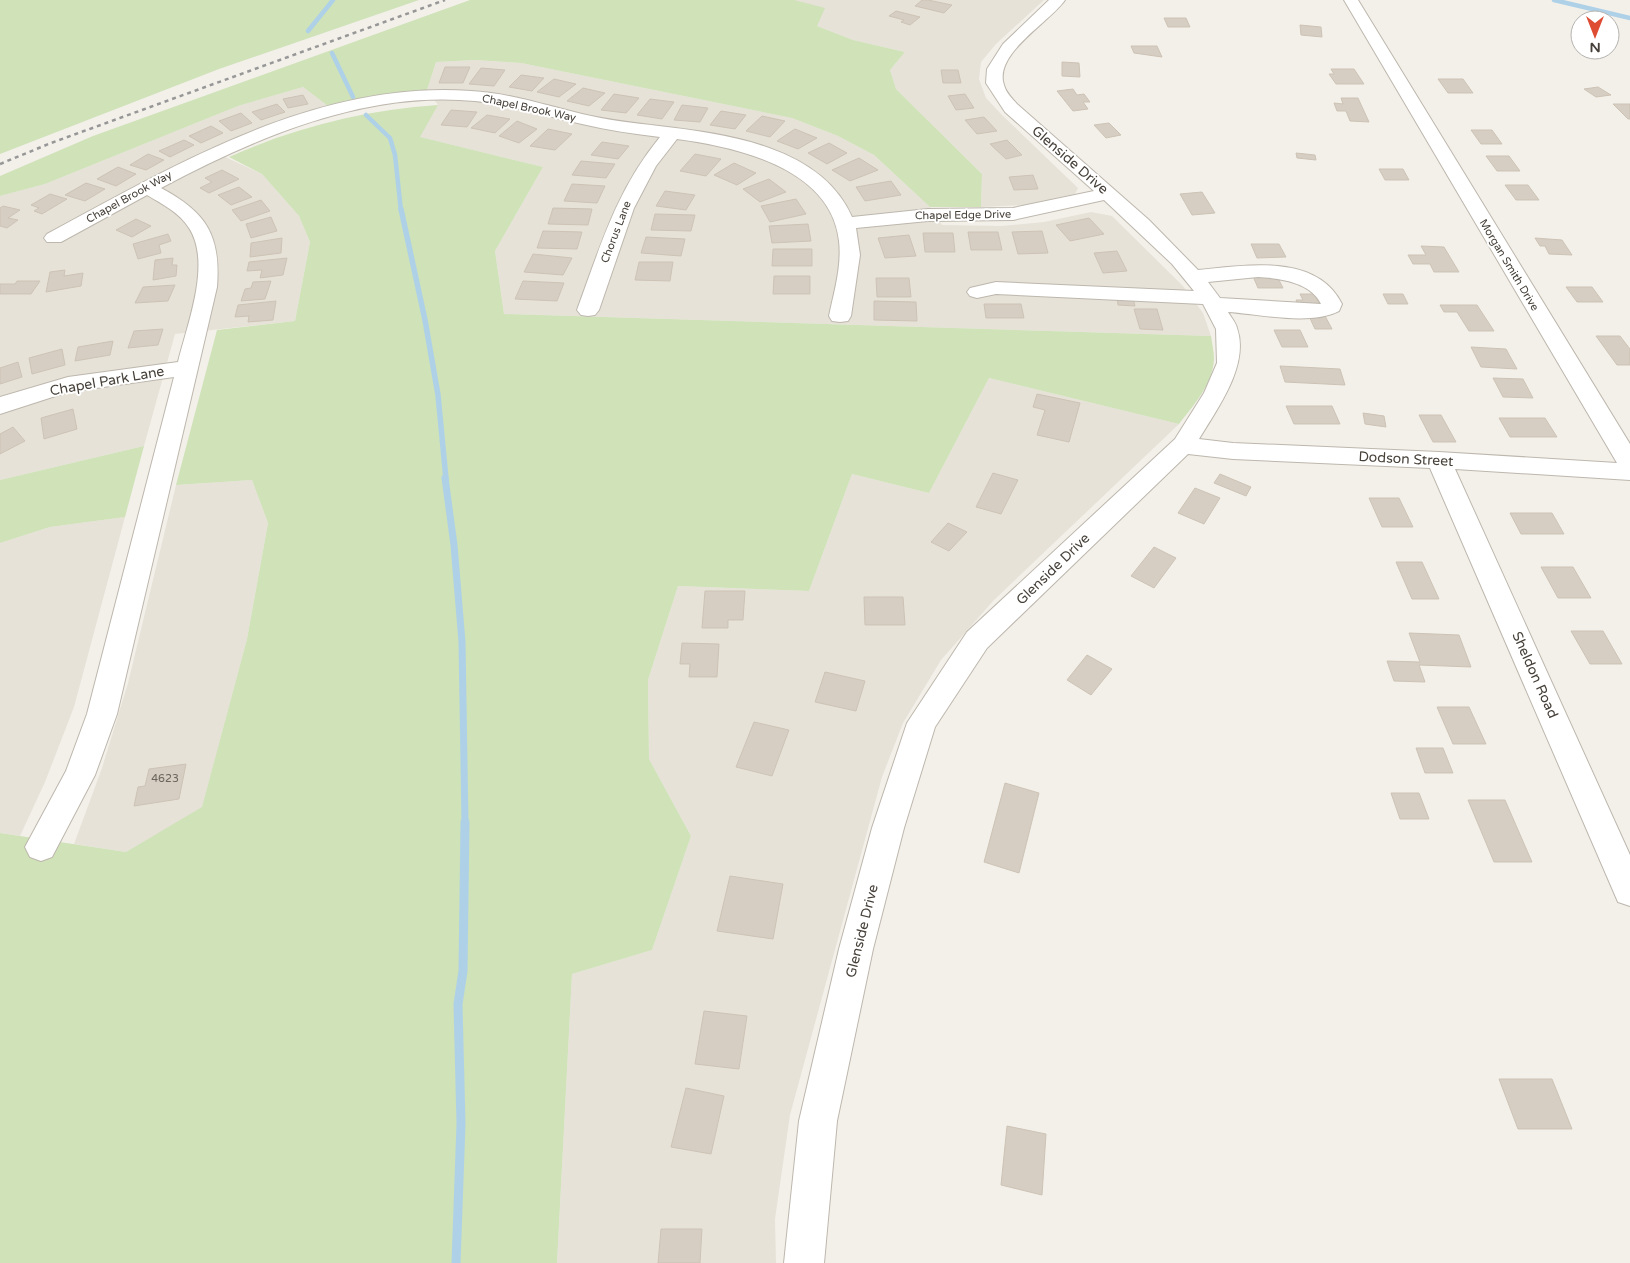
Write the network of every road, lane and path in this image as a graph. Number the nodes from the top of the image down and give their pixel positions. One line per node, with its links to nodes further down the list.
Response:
1 (1058, 0): 5 (street, Glenside Drive)
2 (1350, 0): 17 (street, Morgan Smith Drive)
3 (672, 134): 4 (street, Chapel Brook Way); 6 (street, Chapel Brook Way); 11 (street, Chorus Lane)
4 (147, 188): 7 (street, Chapel Brook Way); 13 (street)
5 (1108, 194): 6 (street, Chapel Edge Drive); 8 (street, Glenside Drive)
6 (846, 223): 12 (street, Chapel Brook Way)
7 (54, 238)
8 (1193, 277): 10 (street, Glenside Drive); 10 (street)
9 (977, 292): 10 (street)
10 (1211, 301): 15 (street, Glenside Drive)
11 (588, 310)
12 (840, 316)
13 (187, 368): 14 (street, Chapel Park Lane); 19 (street)
14 (0, 406)
15 (1183, 445): 16 (street, Dodson Street); 21 (street, Glenside Drive)
16 (1439, 460): 18 (street, Dodson Street); 20 (street, Sheldon Road)
17 (1630, 464)
18 (1630, 472)
19 (41, 847)
20 (1630, 891)
21 (804, 1263)

